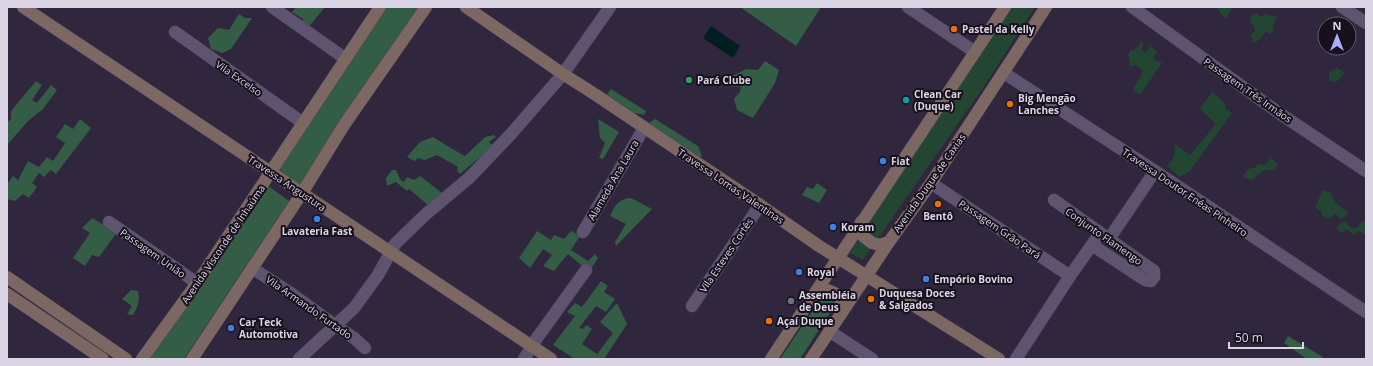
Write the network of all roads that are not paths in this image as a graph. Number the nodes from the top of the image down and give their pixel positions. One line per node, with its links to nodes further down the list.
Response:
1 (23, 7): 22 (street, Travessa Angustura)
2 (272, 7): 15 (street)
3 (380, 7): 15 (street, Avenida Visconde de Inhaúma)
4 (426, 7): 24 (street)
5 (466, 7): 17 (street, Travessa Lomas Valentinas)
6 (610, 7): 17 (street)
7 (908, 7): 14 (street)
8 (1005, 7): 14 (street)
9 (1046, 7): 16 (street, Avenida Duque de Caxias)
10 (1132, 7): 21 (street, Passagem Três Irmãos)
11 (1342, 7): 12 (street)
12 (1366, 23)
13 (175, 32): 18 (street, Vila Excelso)
14 (975, 52): 28 (street)
15 (346, 59): 18 (street, Avenida Visconde de Inhaúma)
16 (1004, 73): 20 (street, Travessa Doutor Enéas Pinheiro); 23 (street, Avenida Duque de Caxias)
17 (563, 74): 19 (street, Travessa Lomas Valentinas); 33 (street)
18 (303, 123): 22 (street, Avenida Visconde de Inhaúma)
19 (644, 128): 26 (street, Travessa Lomas Valentinas); 29 (street, Alameda Ana Laura)
20 (1155, 171): 30 (street); 45 (street, Travessa Doutor Enéas Pinheiro)
21 (1366, 171)
22 (271, 172): 24 (street, Travessa Angustura); 40 (street, Avenida Visconde de Inhaúma)
23 (931, 183): 31 (street, Avenida Duque de Caxias); 38 (street, Passagem Grão Pará)
24 (302, 193): 33 (street, Travessa Angustura); 35 (street)
25 (1054, 200): 30 (street, Conjunto Flamengo)
26 (760, 204): 34 (street, Travessa Lomas Valentinas); 43 (street, Vila Esteves Cortês)
27 (109, 222): 40 (street, Passagem União)
28 (861, 222): 31 (street); 34 (street)
29 (583, 232)
30 (1105, 236): 32 (street); 32 (street, Conjunto Flamengo)
31 (889, 242): 37 (street, Avenida Duque de Caxias)
32 (1092, 245): 38 (street)
33 (391, 252): 46 (street); 48 (street, Travessa Angustura)
34 (838, 258): 37 (street, Travessa Lomas Valentinas); 42 (street)
35 (252, 268): 46 (street, Vila Armando Furtado); 53 (street)
36 (586, 270): 48 (street)
37 (866, 275): 44 (street, Avenida Duque de Caxias); 60 (street, Travessa Lomas Valentinas)
38 (1070, 276): 61 (street)
39 (7, 277): 51 (street)
40 (197, 283): 52 (street, Avenida Visconde de Inhaúma)
41 (7, 294): 50 (street)
42 (814, 295): 44 (street); 57 (street)
43 (692, 306)
44 (844, 308): 47 (street, Avenida Duque de Caxias)
45 (1366, 312)
46 (336, 326): 49 (street, Vila Armando Furtado); 54 (street)
47 (829, 331): 58 (street, Avenida Duque de Caxias); 59 (street)
48 (533, 346): 55 (street); 56 (street, Travessa Angustura)
49 (365, 348)
50 (103, 359)
51 (126, 359)
52 (142, 359)
53 (192, 359)
54 (299, 359)
55 (524, 359)
56 (551, 359)
57 (771, 359)
58 (811, 359)
59 (872, 359)
60 (999, 359)
61 (1016, 359)

